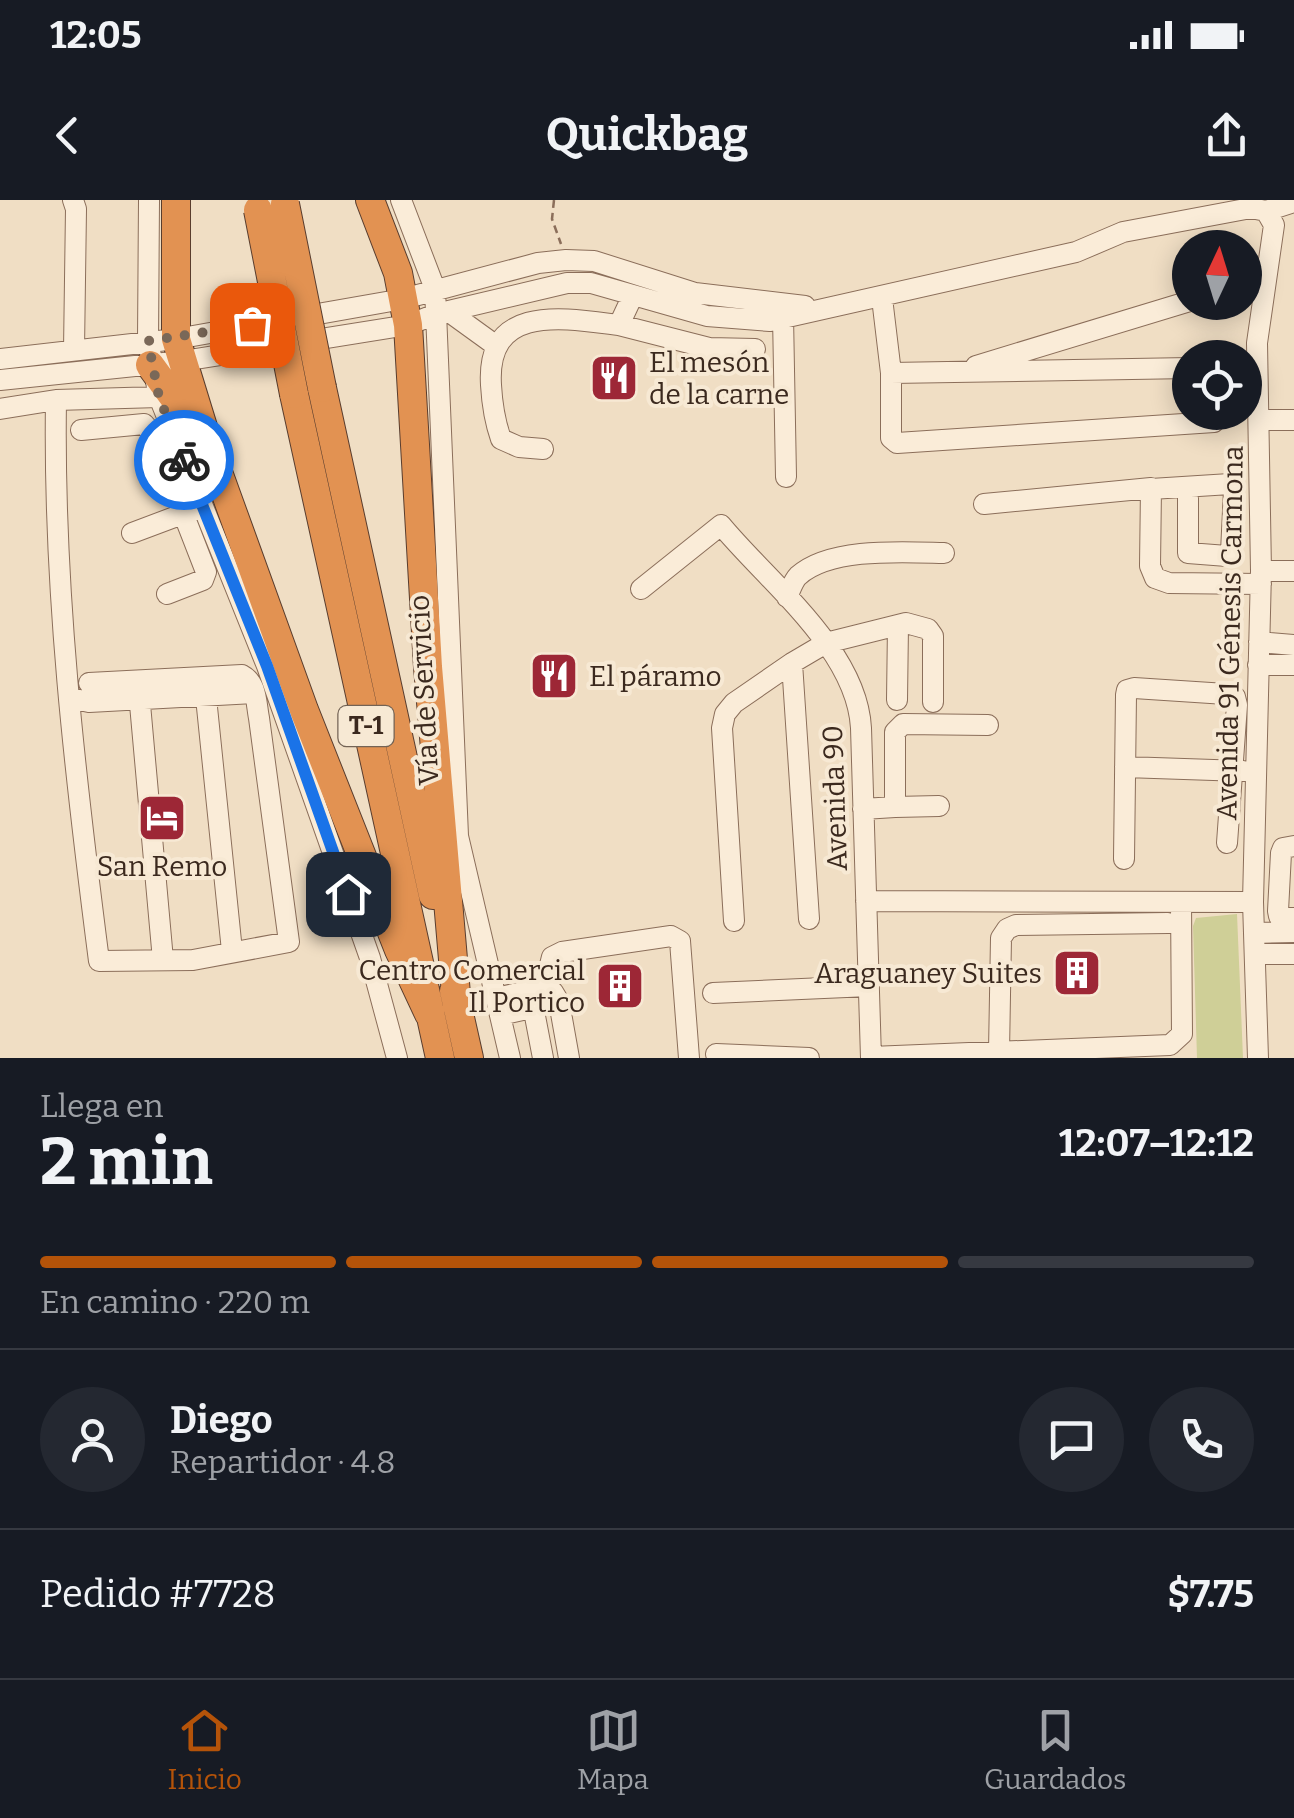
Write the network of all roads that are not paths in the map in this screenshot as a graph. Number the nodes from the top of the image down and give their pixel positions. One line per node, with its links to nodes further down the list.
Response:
1 (73, 200): 23 (street)
2 (149, 200): 24 (street)
3 (176, 200): 24 (highway)
4 (370, 200): 16 (highway)
5 (401, 200): 11 (street, Vía de Servicio)
6 (1294, 202): 8 (street)
7 (271, 204): 88 (highway, T-1, bridge); 91 (highway, T-1, bridge)
8 (1266, 211): 13 (street); 20 (street, Avenida 91 Génesis Carmona)
9 (566, 260): 10 (street); 11 (street); 15 (street)
10 (567, 282): 12 (street); 17 (street)
11 (435, 289): 16 (street); 17 (street, Vía de Servicio)
12 (633, 295): 18 (street); 19 (street)
13 (882, 298): 15 (street); 27 (street)
14 (1172, 306): 28 (street)
15 (822, 308): 18 (street)
16 (405, 312): 17 (street); 24 (street); 88 (highway)
17 (442, 312): 21 (street); 89 (street, Vía de Servicio)
18 (783, 316): 39 (street)
19 (619, 325): 21 (street); 22 (street)
20 (1257, 340)
21 (496, 346): 38 (street)
22 (755, 349)
23 (74, 350): 24 (street); 25 (street)
24 (164, 351): 29 (street); 30 (street); 91 (highway)
25 (0, 359)
26 (1172, 368): 28 (street)
27 (891, 373): 28 (street); 35 (street)
28 (950, 374)
29 (0, 380)
30 (159, 397): 31 (street); 43 (street)
31 (59, 400): 32 (street); 60 (street)
32 (0, 409)
33 (1262, 420): 34 (street)
34 (1294, 420)
35 (1172, 425)
36 (81, 430): 43 (street)
37 (1260, 430): 47 (street, Avenida 91 Génesis Carmona)
38 (543, 449)
39 (786, 477)
40 (1152, 488): 41 (street)
41 (1188, 498)
42 (984, 504): 47 (street)
43 (193, 510): 44 (street); 49 (street); 95 (street)
44 (132, 533)
45 (944, 553): 50 (street)
46 (1294, 571): 47 (street)
47 (1261, 578): 52 (street, Avenida 91 Génesis Carmona)
48 (641, 589): 50 (street, Avenida 90)
49 (167, 594)
50 (786, 597): 53 (street, Avenida 90)
51 (898, 626): 53 (street); 61 (street); 62 (street)
52 (1259, 642): 54 (street); 56 (street, Avenida 91 Génesis Carmona)
53 (826, 644): 55 (street); 69 (street, Avenida 90)
54 (1294, 645)
55 (792, 663): 76 (street); 78 (street)
56 (1258, 665): 57 (street); 66 (street, Avenida 91 Génesis Carmona)
57 (1294, 665)
58 (205, 686): 59 (street); 82 (street); 82 (street)
59 (138, 690): 60 (street); 84 (street)
60 (82, 694): 84 (street)
61 (897, 700)
62 (933, 702)
63 (988, 725): 68 (street)
64 (1125, 767): 65 (street); 65 (street); 72 (street)
65 (1231, 770): 66 (street); 70 (street)
66 (1256, 772): 75 (street, Avenida 91 Génesis Carmona)
67 (939, 806): 68 (street)
68 (895, 807): 69 (street)
69 (863, 809): 73 (street, Avenida 90)
70 (1227, 843)
71 (1294, 846): 77 (street)
72 (1124, 860)
73 (866, 901): 74 (street); 85 (street, Avenida 90)
74 (1180, 902): 75 (street); 92 (street)
75 (1253, 902): 81 (street, Avenida 91 Génesis Carmona)
76 (809, 918)
77 (1294, 918)
78 (734, 921)
79 (1168, 923): 92 (street)
80 (1294, 932): 81 (street)
81 (1255, 944): 83 (street); 103 (street, Avenida 91 Génesis Carmona)
82 (232, 951): 84 (street)
83 (1294, 954)
84 (163, 960)
85 (868, 986): 87 (street); 94 (street, Avenida 90)
86 (544, 989): 89 (street); 90 (street); 100 (street); 101 (street)
87 (713, 992)
88 (457, 1006): 97 (highway, T-1)
89 (498, 1007): 90 (street); 98 (street, Vía de Servicio)
90 (534, 1011): 99 (street)
91 (429, 1014): 96 (highway, T-1)
92 (999, 1052): 94 (street)
93 (716, 1054): 102 (street)
94 (870, 1057)
95 (397, 1058)
96 (440, 1058)
97 (468, 1058)
98 (510, 1058)
99 (543, 1058)
100 (569, 1058)
101 (689, 1058)
102 (809, 1058)
103 (1258, 1058)

